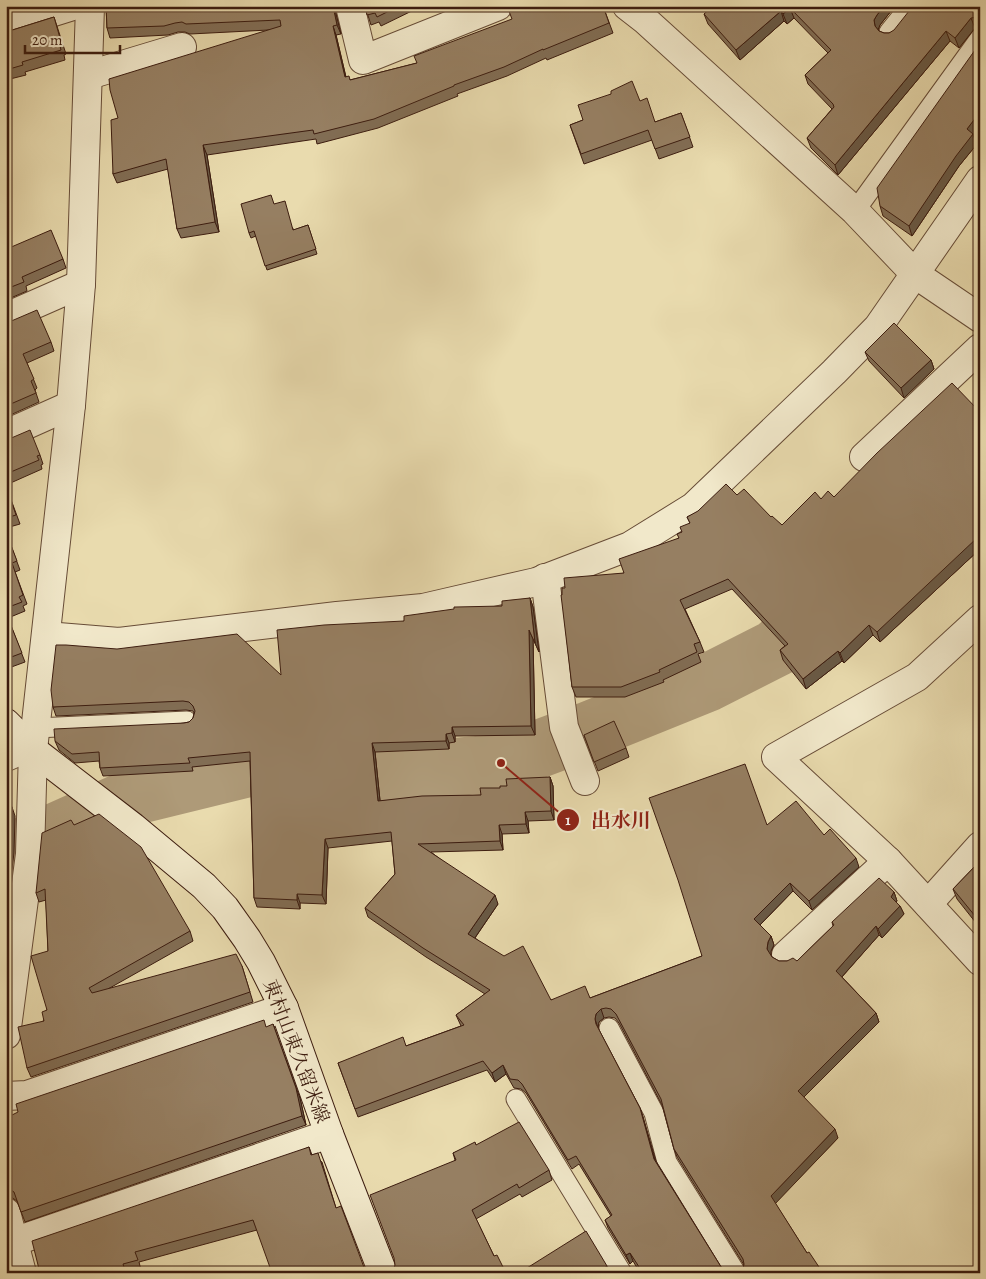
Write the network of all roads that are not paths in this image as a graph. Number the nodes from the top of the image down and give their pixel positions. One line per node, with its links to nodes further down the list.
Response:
1 (73, 6): 7 (street)
2 (90, 6): 11 (street)
3 (350, 6): 4 (street)
4 (498, 6)
5 (627, 6): 13 (street)
6 (910, 6): 8 (lane)
7 (6, 27)
8 (889, 32)
9 (980, 38): 13 (lane)
10 (182, 47): 11 (street)
11 (89, 75): 15 (street)
12 (980, 180): 14 (street)
13 (855, 211): 14 (street)
14 (915, 274): 17 (street); 22 (street)
15 (81, 284): 16 (street); 19 (street)
16 (6, 317)
17 (980, 318)
18 (980, 348): 21 (street)
19 (71, 405): 20 (street); 24 (street)
20 (6, 434)
21 (864, 457)
22 (545, 578): 24 (street); 29 (street)
23 (980, 619): 31 (street)
24 (46, 636): 27 (street)
25 (187, 721): 27 (lane)
26 (6, 723): 27 (street, 東村山東久留米線)
27 (34, 739): 28 (lane); 35 (street, 東村山東久留米線); 37 (street)
28 (6, 762)
29 (585, 781)
30 (980, 846): 32 (street)
31 (888, 861): 32 (street); 33 (street)
32 (928, 904): 34 (street)
33 (786, 955)
34 (980, 961)
35 (284, 1008): 38 (street); 40 (street, 東村山東久留米線)
36 (609, 1028): 46 (lane)
37 (6, 1035)
38 (6, 1096)
39 (516, 1099): 45 (lane)
40 (329, 1134): 42 (street); 44 (street, 東村山東久留米線)
41 (6, 1212): 42 (street)
42 (13, 1242): 43 (street)
43 (22, 1273)
44 (383, 1273)
45 (622, 1273)
46 (736, 1273)

